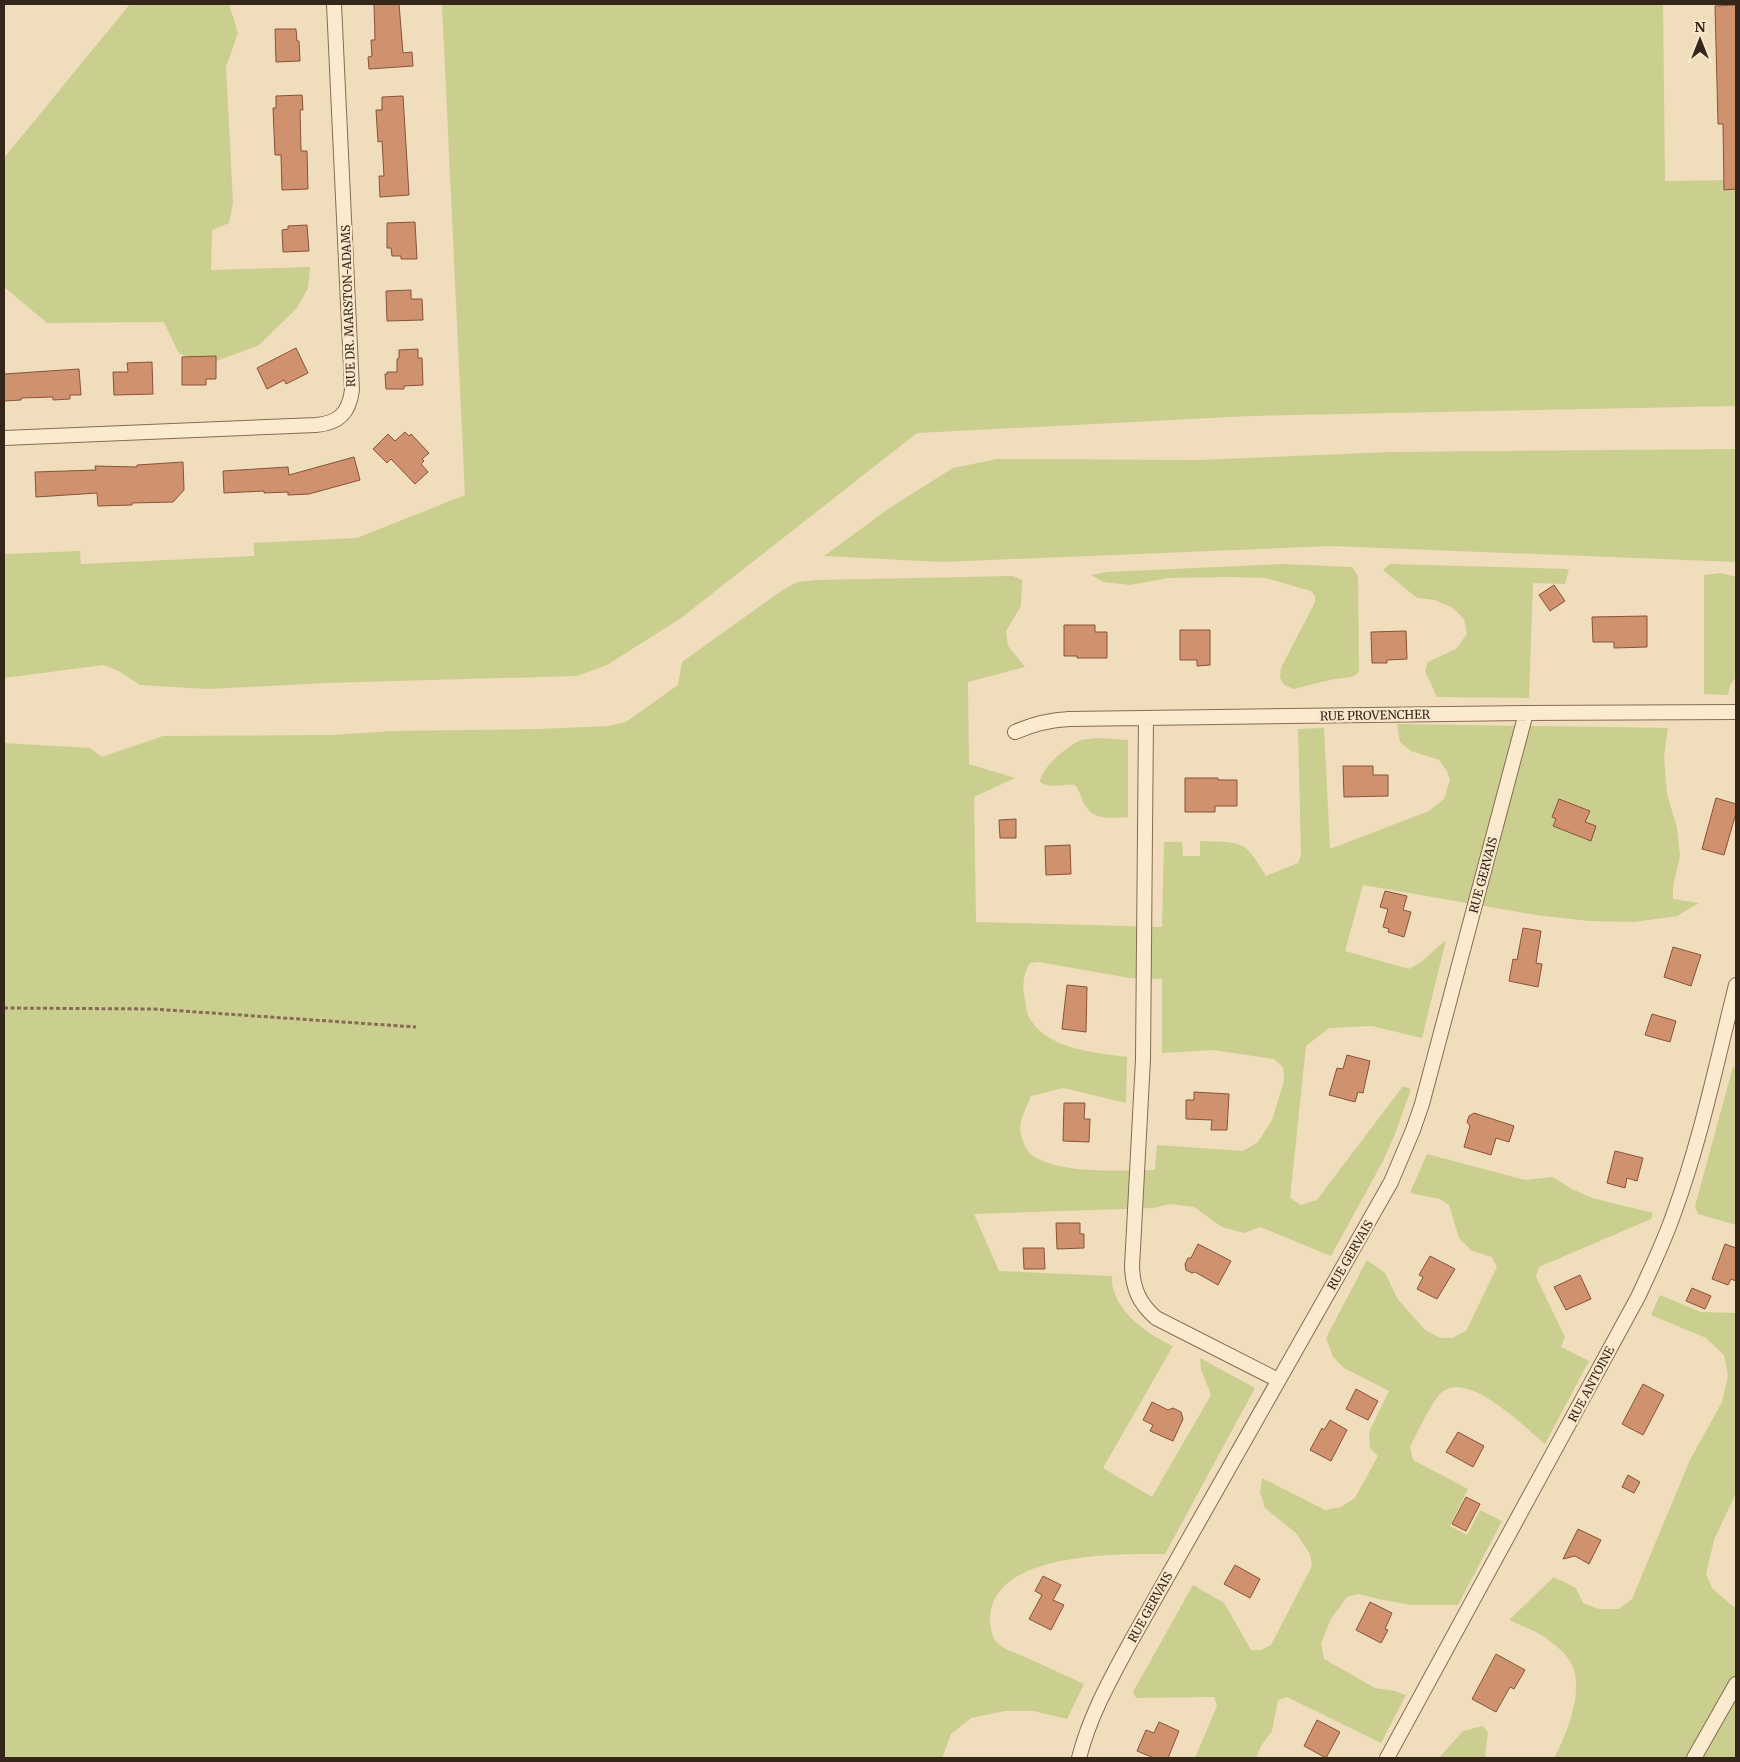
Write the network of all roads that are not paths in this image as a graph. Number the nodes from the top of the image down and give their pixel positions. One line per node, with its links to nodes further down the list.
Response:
1 (334, 4): 2 (street, RUE DR. MARSTON-ADAMS)
2 (4, 438)
3 (1736, 712): 4 (street, RUE PROVENCHER)
4 (1526, 713): 5 (street, RUE PROVENCHER); 8 (street, RUE GERVAIS)
5 (1146, 719): 6 (street, RUE PROVENCHER); 8 (street)
6 (1015, 732)
7 (1736, 985): 11 (street, RUE ANTOINE)
8 (1278, 1380): 10 (street, RUE GERVAIS)
9 (1736, 1684): 12 (street)
10 (1079, 1758)
11 (1387, 1758)
12 (1694, 1758)

